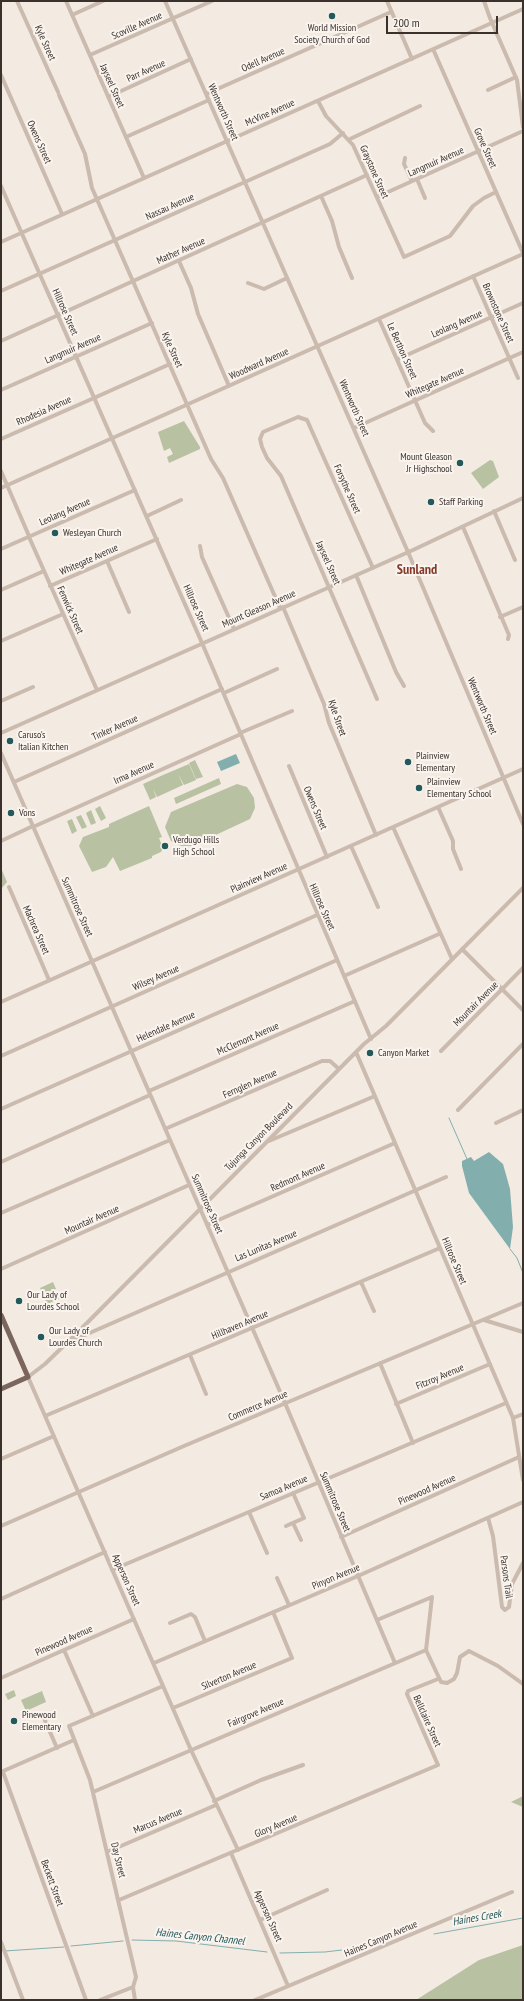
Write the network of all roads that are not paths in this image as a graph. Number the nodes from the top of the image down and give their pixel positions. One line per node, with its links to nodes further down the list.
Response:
1 (18, 1): 42 (street, Kyle Street)
2 (66, 1): 10 (street, Jayseel Street)
3 (103, 1): 10 (street)
4 (165, 1): 11 (street, Wentworth Street)
5 (212, 1): 11 (street, Scoville Avenue)
6 (387, 1): 9 (street)
7 (484, 1): 12 (street)
8 (523, 9): 12 (street, McVine Avenue)
9 (391, 12): 16 (street); 20 (street, Odell Avenue)
10 (72, 15): 14 (street, Jayseel Street)
11 (173, 19): 14 (street, Scoville Avenue); 15 (street, Wentworth Street)
12 (492, 23): 13 (street, McVine Avenue); 18 (street)
13 (433, 49): 16 (street, McVine Avenue); 31 (street, Grove Street)
14 (90, 55): 21 (street, Jayseel Street)
15 (191, 59): 20 (street, Wentworth Street); 21 (street, Parr Avenue)
16 (412, 59): 23 (street, McVine Avenue)
17 (1, 75): 43 (street, Owens Street)
18 (516, 77): 19 (street); 25 (street)
19 (488, 90)
20 (206, 94): 22 (street, Wentworth Street)
21 (108, 96): 28 (street, Jayseel Street)
22 (209, 100): 28 (street); 30 (street, Wentworth Street)
23 (318, 101): 27 (street, Graystone Street); 30 (street, McVine Avenue)
24 (420, 106): 29 (street)
25 (523, 127)
26 (523, 131): 31 (street, Langmuir Avenue)
27 (343, 133): 29 (street, Graystone Street); 36 (street, Nassau Avenue)
28 (126, 137): 34 (street, Jayseel Street)
29 (350, 139): 33 (street, Graystone Street)
30 (227, 141): 34 (street, McVine Avenue); 36 (street, Wentworth Street)
31 (478, 151): 35 (street, Langmuir Avenue); 38 (street, Grove Street)
32 (405, 158): 35 (street)
33 (367, 175): 39 (street, Mather Avenue); 40 (street, Graystone Street)
34 (144, 178): 42 (street, McVine Avenue)
35 (414, 180): 40 (street, Langmuir Avenue); 41 (street)
36 (245, 182): 44 (street, Wentworth Street); 46 (street, Nassau Avenue)
37 (1, 186): 45 (street, Hillrose Street)
38 (496, 192): 40 (street, Graystone Street); 48 (street, Grove Street)
39 (321, 196): 44 (street, Mather Avenue); 53 (street)
40 (377, 197)
41 (425, 198)
42 (97, 199): 43 (street, McVine Avenue); 46 (street, Kyle Street)
43 (62, 214): 45 (street, McVine Avenue)
44 (263, 223): 49 (street, Mather Avenue); 52 (street, Wentworth Street)
45 (22, 233): 47 (street, McVine Avenue); 50 (street, Hillrose Street)
46 (115, 240): 50 (street, Nassau Avenue); 54 (street, Kyle Street)
47 (1, 242)
48 (523, 253): 51 (street, Woodward Avenue)
49 (179, 261): 54 (street, Mather Avenue); 70 (street)
50 (40, 274): 56 (street, Nassau Avenue); 58 (street, Hillrose Street)
51 (473, 276): 59 (street, Brownstone Street); 60 (street, Woodward Avenue)
52 (288, 278): 55 (street); 63 (street, Wentworth Street)
53 (352, 278)
54 (133, 281): 58 (street, Mather Avenue); 61 (street, Kyle Street)
55 (248, 283)
56 (1, 291)
57 (523, 303): 59 (street, Leolang Avenue)
58 (58, 315): 62 (street, Mather Avenue); 65 (street, Hillrose Street)
59 (491, 317): 66 (street, Brownstone Street); 67 (street, Leolang Avenue)
60 (379, 319): 63 (street, Woodward Avenue); 67 (street, Le Berthon Street)
61 (152, 323): 65 (street, Langmuir Avenue); 68 (street, Kyle Street)
62 (1, 341)
63 (318, 347): 70 (street, Woodward Avenue); 76 (street, Wentworth Street)
64 (523, 352): 66 (street, Whitegate Avenue)
65 (76, 357): 71 (street, Langmuir Avenue); 72 (street, Hillrose Street)
66 (509, 358): 69 (street, Brownstone Street); 73 (street, Whitegate Avenue)
67 (398, 359): 73 (street, Le Berthon Street)
68 (170, 364): 72 (street, Rhodesia Avenue); 74 (street, Kyle Street)
69 (518, 378)
70 (229, 386): 74 (street, Woodward Avenue)
71 (1, 390)
72 (94, 398): 78 (street, Hillrose Street); 79 (street, Rhodesia Avenue)
73 (416, 400): 76 (street, Whitegate Avenue); 77 (street, Le Berthon Street)
74 (188, 405): 78 (street, Woodward Avenue); 103 (street, Kyle Street)
75 (304, 418): 96 (street, Forsythe Street); 100 (street, Jayseel Street)
76 (354, 428): 93 (street, Wentworth Street)
77 (433, 431)
78 (112, 439): 81 (street, Woodward Avenue); 83 (street, Hillrose Street)
79 (1, 440)
80 (1, 471): 81 (street, Fenwick Street)
81 (7, 485): 82 (street, Woodward Avenue); 89 (street, Fenwick Street)
82 (1, 488)
83 (135, 490): 87 (street, Hillrose Street); 89 (street, Leolang Avenue)
84 (523, 498): 86 (street, Mount Gleason Avenue)
85 (181, 500): 87 (street)
86 (494, 511): 88 (street, Mount Gleason Avenue); 94 (street)
87 (147, 516): 90 (street, Hillrose Street)
88 (463, 527): 93 (street, Mount Gleason Avenue); 106 (street)
89 (29, 537): 92 (street, Leolang Avenue); 97 (street, Fenwick Street)
90 (157, 539): 95 (street, Whitegate Avenue); 110 (street, Hillrose Street)
91 (200, 546): 107 (street)
92 (1, 549)
93 (408, 552): 96 (street, Mount Gleason Avenue); 124 (street, Wentworth Street)
94 (515, 560)
95 (107, 561): 99 (street, Whitegate Avenue); 104 (street)
96 (373, 568): 98 (street, Mount Gleason Avenue)
97 (44, 571): 99 (street, Fenwick Street); 101 (street, Whitegate Avenue)
98 (356, 575): 100 (street, Mount Gleason Avenue); 112 (street)
99 (50, 586): 105 (street, Fenwick Street)
100 (330, 586): 103 (street, Mount Gleason Avenue); 116 (street, Jayseel Street)
101 (1, 590)
102 (523, 607): 106 (street)
103 (282, 608): 107 (street, Mount Gleason Avenue); 130 (street, Kyle Street)
104 (129, 612)
105 (63, 614): 109 (street); 114 (street, Fenwick Street)
106 (500, 617): 108 (street)
107 (234, 629): 110 (street, Mount Gleason Avenue)
108 (508, 639)
109 (1, 641)
110 (202, 643): 114 (street, Mount Gleason Avenue); 115 (street, Hillrose Street)
111 (277, 669): 115 (street, Tinker Avenue)
112 (404, 686)
113 (33, 687): 117 (street)
114 (97, 690): 119 (street, Mount Gleason Avenue)
115 (223, 691): 120 (street, Hillrose Street); 125 (street, Tinker Avenue)
116 (377, 699)
117 (1, 701)
118 (292, 711): 120 (street, Irma Avenue)
119 (1, 733)
120 (241, 733): 128 (street, Irma Avenue); 135 (street, Hillrose Street)
121 (1, 753): 125 (street, Summitrose Street)
122 (288, 766): 133 (street, Owens Street)
123 (523, 769): 124 (street, Plainview Avenue)
124 (504, 778): 126 (street, Plainview Avenue); 127 (street, Wentworth Street)
125 (14, 782): 128 (street, Summitrose Street)
126 (438, 807): 129 (street, Plainview Avenue); 134 (street)
127 (523, 824)
128 (33, 826): 131 (street, Irma Avenue); 144 (street, Summitrose Street)
129 (393, 827): 130 (street, Plainview Avenue); 140 (street)
130 (376, 834): 132 (street, Plainview Avenue)
131 (1, 841)
132 (351, 846): 133 (street, Plainview Avenue); 138 (street)
133 (327, 856): 135 (street, Plainview Avenue)
134 (461, 869)
135 (298, 870): 139 (street, Hillrose Street); 144 (street, Plainview Avenue)
136 (9, 887): 147 (street, Machrea Street)
137 (523, 888): 141 (street, Tujunga Canyon Boulevard)
138 (378, 907)
139 (317, 915): 143 (street, Hillrose Street); 151 (street, Wilsey Avenue)
140 (439, 934): 142 (street); 146 (street)
141 (462, 949): 142 (street, Tujunga Canyon Boulevard); 148 (street)
142 (452, 959): 153 (street, Tujunga Canyon Boulevard)
143 (337, 960): 146 (street, Hillrose Street); 155 (street, Helendale Avenue)
144 (92, 961): 147 (street, Plainview Avenue); 151 (street, Summitrose Street)
145 (523, 968): 148 (street, Mountair Avenue)
146 (344, 976): 149 (street, Hillrose Street)
147 (49, 980): 150 (street, Plainview Avenue)
148 (502, 989): 152 (street); 156 (street, Mountair Avenue)
149 (355, 1001): 153 (street, Hillrose Street); 160 (street, McClemont Avenue)
150 (1, 1002)
151 (112, 1006): 155 (street, Summitrose Street); 158 (street, Wilsey Avenue)
152 (523, 1010)
153 (371, 1039): 157 (street, Tujunga Canyon Boulevard)
154 (523, 1044): 163 (street)
155 (131, 1051): 160 (street, Summitrose Street); 162 (street, Helendale Avenue)
156 (441, 1051)
157 (356, 1052): 159 (street, Tujunga Canyon Boulevard); 161 (street, Hillrose Street)
158 (1, 1056)
159 (339, 1069): 166 (street, Fernglen Avenue); 168 (street, Tujunga Canyon Boulevard)
160 (149, 1093): 166 (street, Summitrose Street); 170 (street, McClemont Avenue)
161 (375, 1096): 168 (street); 169 (street, Hillrose Street)
162 (1, 1109)
163 (458, 1110)
164 (523, 1110): 165 (street)
165 (496, 1123)
166 (165, 1130): 167 (street, Summitrose Street)
167 (170, 1140): 172 (street, Summitrose Street); 175 (street)
168 (267, 1141): 174 (street, Tujunga Canyon Boulevard)
169 (395, 1143): 173 (street, Hillrose Street); 176 (street, Redmont Avenue)
170 (1, 1162)
171 (446, 1177): 173 (street, Las Lunitas Avenue)
172 (189, 1185): 174 (street, Summitrose Street); 178 (street, Mountair Avenue)
173 (415, 1190): 177 (street, Hillrose Street); 179 (street, Las Lunitas Avenue)
174 (200, 1209): 176 (street, Summitrose Street); 185 (street, Tujunga Canyon Boulevard)
175 (1, 1213)
176 (207, 1225): 179 (street, Summitrose Street)
177 (440, 1248): 180 (street, Hillhaven Avenue); 186 (street, Hillrose Street)
178 (1, 1269)
179 (227, 1272): 187 (street, Summitrose Street); 188 (street, Las Lunitas Avenue)
180 (361, 1282): 182 (street); 187 (street, Hillhaven Avenue)
181 (523, 1303): 184 (street, Commerce Avenue)
182 (374, 1311)
183 (1, 1315): 194 (main road, Apperson Street)
184 (483, 1320): 186 (street, Commerce Avenue); 189 (street)
185 (86, 1324): 188 (street); 190 (street, Tujunga Canyon Boulevard)
186 (473, 1324): 192 (street, Commerce Avenue); 193 (street, Hillrose Street)
187 (252, 1328): 191 (street, Hillhaven Avenue); 197 (street, Summitrose Street)
188 (93, 1332): 190 (street, Las Lunitas Avenue)
189 (523, 1332)
190 (66, 1342): 194 (street, Tujunga Canyon Boulevard)
191 (190, 1355): 196 (street); 201 (street, Hillhaven Avenue)
192 (380, 1363): 197 (street, Commerce Avenue); 199 (street)
193 (490, 1364): 198 (street, Hillrose Street); 199 (street, Fitzroy Avenue)
194 (28, 1377): 195 (main road, Tujunga Canyon Boulevard); 201 (street, Apperson Street)
195 (1, 1389)
196 (206, 1394)
197 (285, 1403): 208 (street, Summitrose Street); 209 (street, Commerce Avenue)
198 (506, 1403): 202 (street, Hillrose Street); 204 (street, Samoa Avenue)
199 (396, 1404): 204 (street)
200 (523, 1414): 202 (street)
201 (45, 1416): 203 (street, Apperson Street)
202 (512, 1418): 205 (street, Hillrose Street)
203 (54, 1436): 206 (street); 209 (street, Apperson Street)
204 (413, 1443): 208 (street, Samoa Avenue)
205 (519, 1458): 207 (street, Hillrose Street); 217 (street, Pinewood Avenue)
206 (1, 1459)
207 (523, 1480)
208 (318, 1482): 210 (street, Samoa Avenue); 217 (street, Summitrose Street)
209 (78, 1492): 215 (street, Commerce Avenue); 219 (street, Apperson Street)
210 (293, 1493): 212 (street, Samoa Avenue); 214 (street)
211 (523, 1502): 213 (street, Pinyon Avenue)
212 (249, 1512): 220 (street); 222 (street, Samoa Avenue)
213 (488, 1518): 221 (street, Parsons Trail); 223 (street, Pinyon Avenue)
214 (293, 1523): 216 (street); 218 (street)
215 (1, 1526)
216 (286, 1526)
217 (341, 1537): 223 (street, Summitrose Street)
218 (300, 1540)
219 (105, 1552): 222 (street, Apperson Street); 225 (street)
220 (267, 1553)
221 (523, 1563)
222 (112, 1570): 228 (street, Apperson Street)
223 (358, 1576): 226 (street, Pinyon Avenue); 229 (street, Summitrose Street)
224 (277, 1578): 226 (street)
225 (1, 1599)
226 (289, 1606): 227 (street, Pinyon Avenue)
227 (273, 1612): 231 (street, Pinyon Avenue); 240 (street, Silverton Avenue)
228 (134, 1619): 232 (street, Pinewood Avenue); 234 (street, Apperson Street)
229 (377, 1620): 233 (street); 235 (street, Summitrose Street)
230 (170, 1622): 231 (street)
231 (205, 1641): 234 (street, Pinyon Avenue)
232 (64, 1650): 236 (street, Pinewood Avenue); 242 (street)
233 (426, 1650): 235 (street, Fairgrove Avenue); 237 (street)
234 (154, 1663): 239 (street, Apperson Street)
235 (395, 1663): 245 (street, Fairgrove Avenue)
236 (1, 1678)
237 (438, 1679): 238 (street); 247 (street, Bellclaire Street)
238 (523, 1684)
239 (163, 1686): 240 (street, Apperson Street); 242 (street)
240 (173, 1708): 245 (street, Apperson Street)
241 (43, 1716): 244 (street)
242 (93, 1716): 243 (street, Day Street)
243 (74, 1740): 244 (street); 249 (street, Day Street)
244 (57, 1748): 248 (street)
245 (191, 1750): 249 (street, Fairgrove Avenue); 250 (street, Apperson Street)
246 (303, 1765): 250 (street, Marcus Avenue)
247 (438, 1765): 251 (street, Glory Avenue)
248 (2, 1772): 262 (street, Beckett Street)
249 (93, 1792): 252 (street, Day Street)
250 (215, 1803): 251 (street, Apperson Street); 252 (street, Marcus Avenue)
251 (238, 1850): 253 (street, Glory Avenue)
252 (108, 1852): 256 (street, Day Street)
253 (231, 1853): 256 (street, Glory Avenue); 257 (street, Apperson Street)
254 (327, 1890): 257 (street)
255 (512, 1892): 260 (street, Haines Canyon Avenue)
256 (119, 1900): 259 (street, Day Street)
257 (260, 1920): 260 (street, Apperson Street)
258 (1, 1942): 261 (street)
259 (133, 1986): 263 (street); 264 (street, Day Street)
260 (288, 1986): 265 (street, Haines Canyon Avenue)
261 (23, 2000)
262 (86, 2000)
263 (100, 2000)
264 (135, 2000)
265 (255, 2000)

